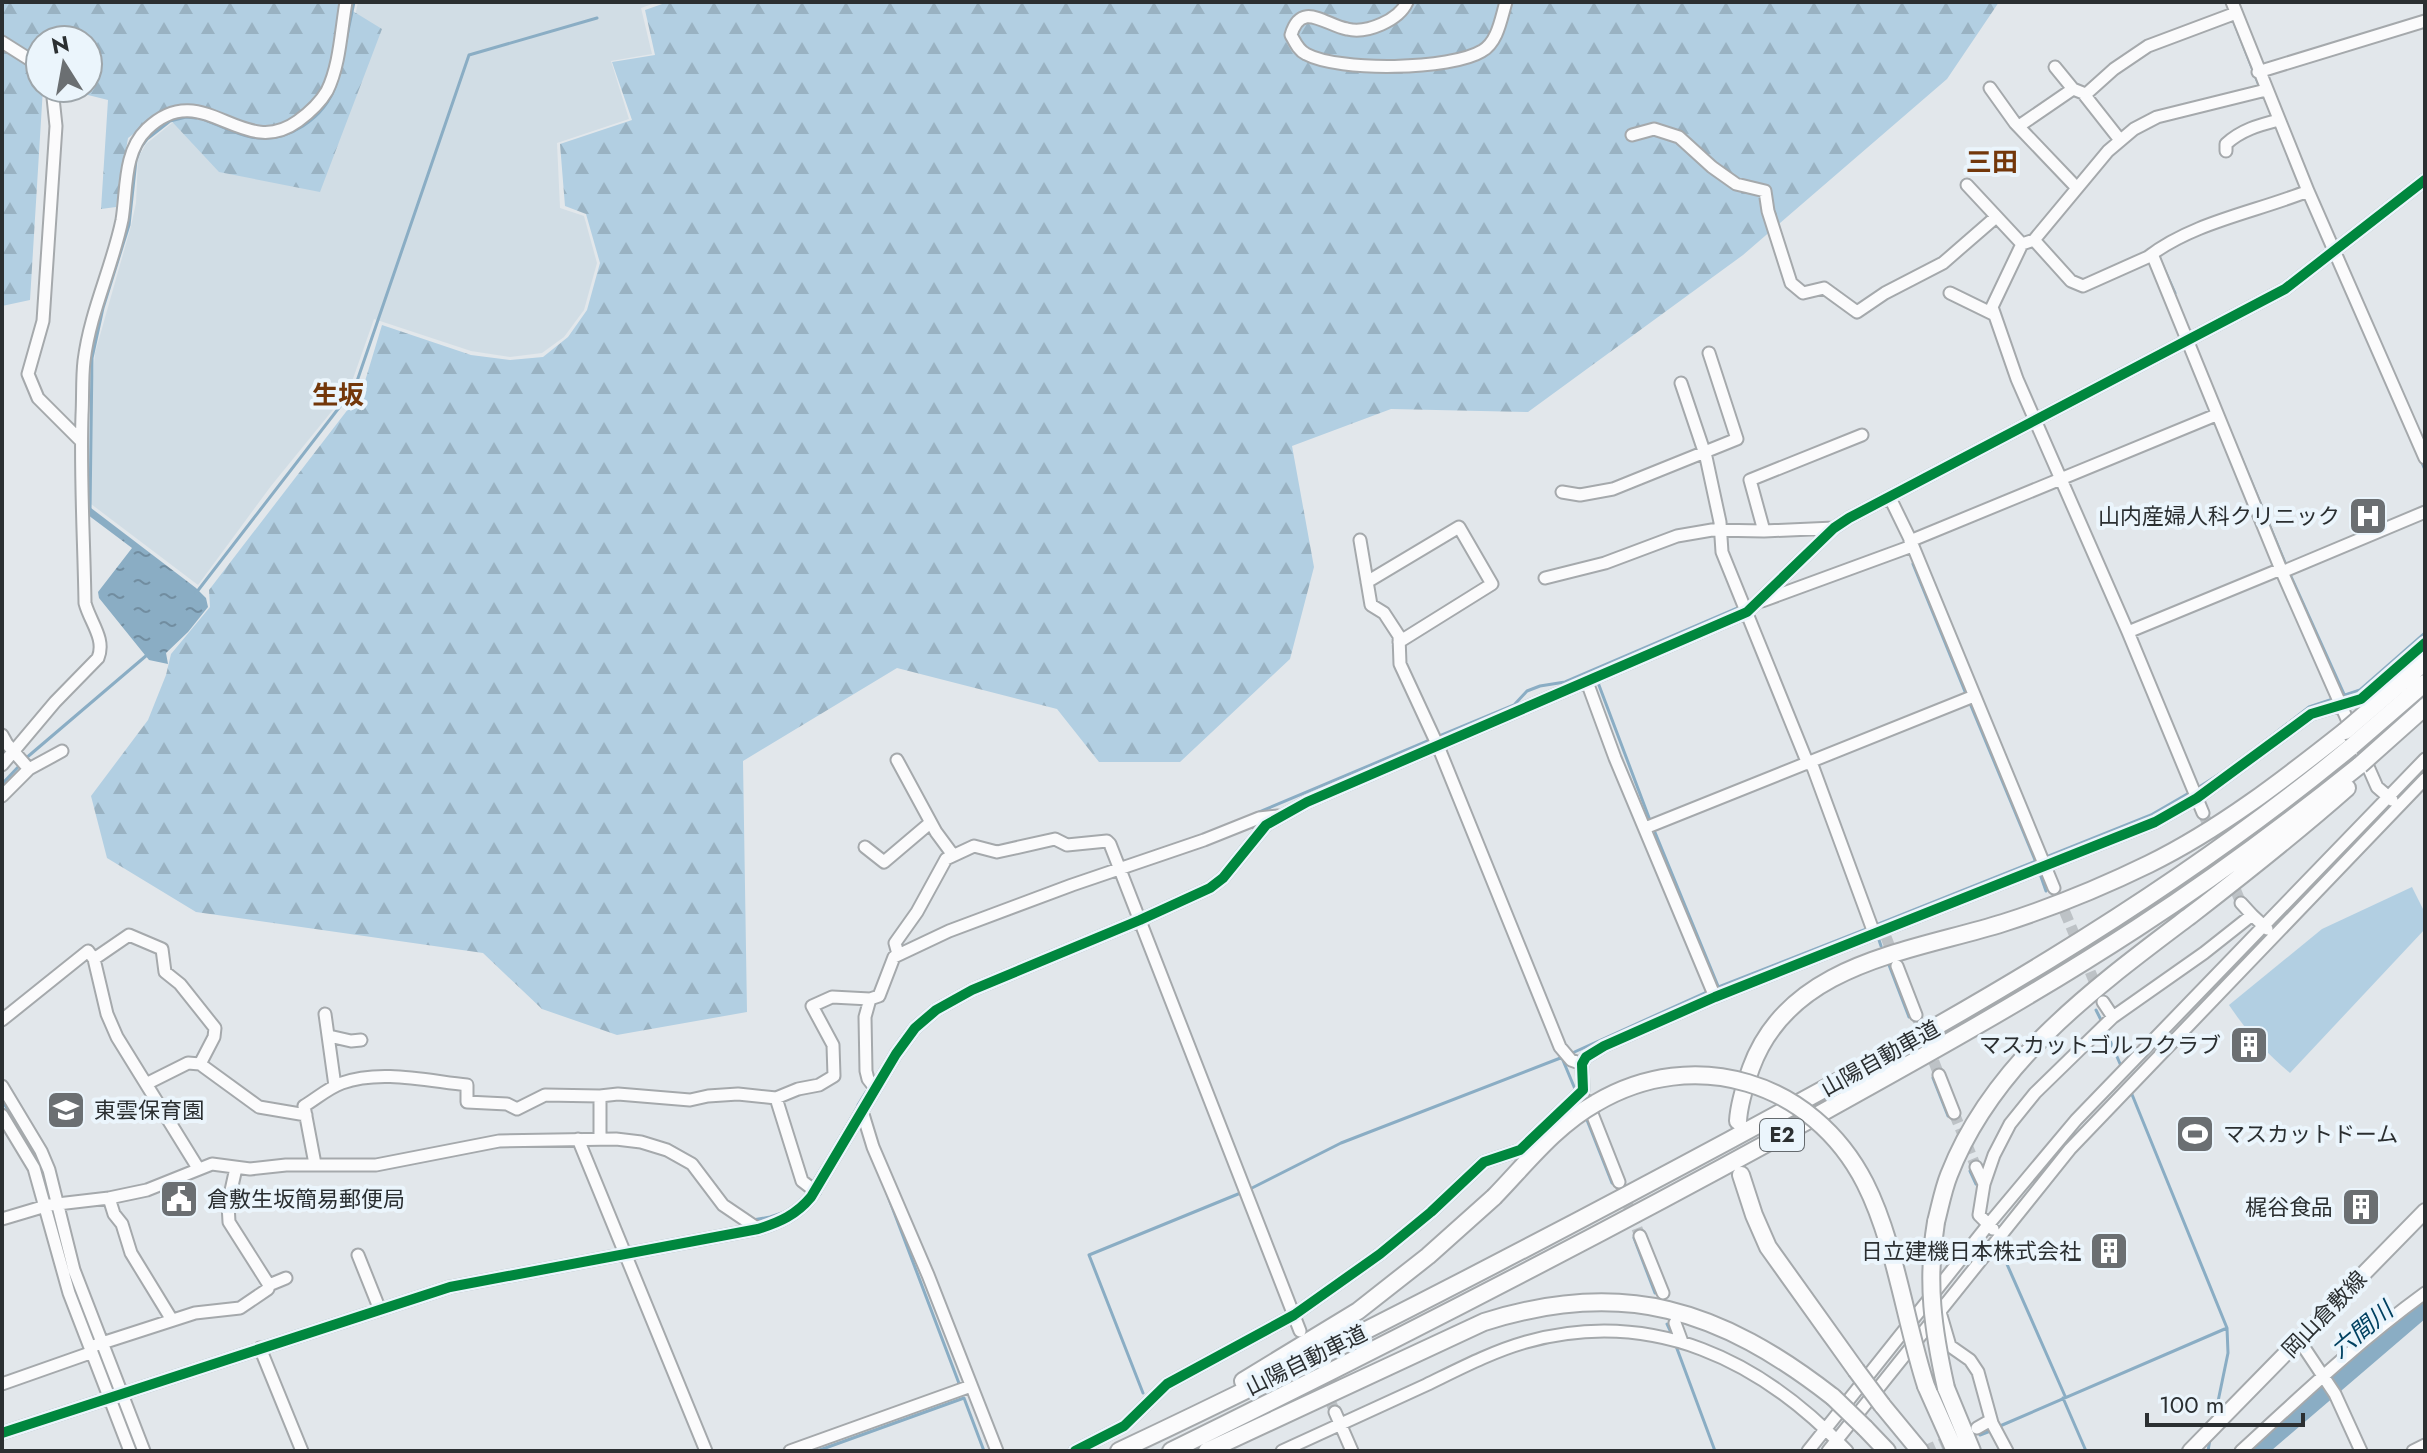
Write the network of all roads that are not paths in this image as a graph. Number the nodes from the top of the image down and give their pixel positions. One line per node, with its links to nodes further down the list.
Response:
1 (346, 2): 36 (street)
2 (1407, 2): 3 (street)
3 (1506, 2)
4 (2232, 11): 9 (street); 13 (street)
5 (2425, 21): 9 (street)
6 (2, 42): 7 (street)
7 (24, 56)
8 (2055, 67): 11 (street)
9 (2258, 72): 12 (street)
10 (1990, 88): 16 (street)
11 (2073, 89): 13 (street); 16 (street)
12 (2263, 91): 15 (street); 18 (street)
13 (2085, 95): 18 (street)
14 (54, 104): 36 (street)
15 (2275, 121): 19 (street); 23 (street)
16 (2019, 126): 22 (street)
17 (1632, 135): 24 (street)
18 (2120, 140): 22 (street)
19 (2226, 151)
20 (2425, 180): 26 (street)
21 (1967, 185): 24 (street)
22 (2077, 188): 25 (street)
23 (2306, 192): 26 (street); 27 (street)
24 (1996, 217): 25 (street)
25 (2028, 242): 27 (street); 29 (street)
26 (2335, 252): 30 (street); 38 (street)
27 (2152, 254): 30 (street)
28 (1950, 293): 29 (street)
29 (1993, 314): 34 (street)
30 (2188, 341): 33 (street); 34 (street)
31 (1709, 353): 37 (street)
32 (1681, 383): 37 (street)
33 (2215, 412): 39 (street); 48 (street)
34 (2035, 422): 39 (street); 41 (street)
35 (1862, 435): 45 (street)
36 (81, 441): 68 (street)
37 (1704, 452): 40 (street); 44 (street)
38 (2425, 458)
39 (2060, 476): 47 (street); 53 (street)
40 (1562, 492)
41 (1890, 498): 43 (street); 47 (street)
42 (2425, 512): 48 (street)
43 (1834, 528): 45 (street); 51 (street)
44 (1720, 530): 45 (street); 49 (street); 52 (street)
45 (1764, 531)
46 (1360, 540): 50 (street)
47 (1910, 541): 51 (street); 59 (street)
48 (2285, 570): 53 (street); 60 (street)
49 (1545, 578)
50 (1367, 582): 54 (street); 54 (street)
51 (1760, 602): 52 (street)
52 (1747, 612): 57 (street); 69 (street)
53 (2128, 632): 73 (street)
54 (1399, 642): 64 (street)
55 (2425, 643): 60 (street)
56 (2425, 662): 118 (highway, bridge)
57 (1593, 679): 64 (street); 80 (street)
58 (2425, 683): 164 (highway, 山陽自動車道 / E2, bridge)
59 (1970, 698): 69 (street); 83 (street)
60 (2340, 700): 73 (street); 75 (street)
61 (2425, 707): 71 (highway, 山陽自動車道 / E2, bridge)
62 (2425, 718): 71 (highway)
63 (2, 735): 68 (street)
64 (1435, 741): 78 (street); 105 (street)
65 (62, 751): 68 (street)
66 (2425, 759): 75 (street)
67 (897, 760): 79 (street)
68 (22, 761): 70 (street); 74 (street)
69 (1809, 763): 80 (street); 90 (street)
70 (2, 765)
71 (2361, 769): 177 (highway, 山陽自動車道 / E2); 187 (highway, bridge)
72 (2425, 779): 76 (street)
73 (2195, 793): 77 (street); 83 (street)
74 (2, 796)
75 (2387, 797): 76 (street); 89 (street)
76 (2400, 805): 91 (street)
77 (2203, 813)
78 (1279, 816): 84 (street); 88 (street)
79 (930, 823): 81 (street); 82 (street)
80 (1649, 827): 95 (street)
81 (865, 847)
82 (953, 855): 84 (street); 92 (street)
83 (2041, 864): 85 (street); 90 (street)
84 (1121, 867): 88 (street); 92 (street)
85 (2054, 888)
86 (2241, 903): 87 (street)
87 (2252, 915): 89 (street); 101 (street)
88 (1140, 920): 110 (street); 147 (street)
89 (2263, 925): 91 (street); 135 (street)
90 (1877, 931): 95 (street)
91 (2274, 936): 137 (street)
92 (896, 952): 96 (street)
93 (94, 959): 100 (street); 104 (street); 107 (street)
94 (1897, 966): 99 (street)
95 (1713, 992): 105 (street)
96 (873, 998): 110 (street); 113 (street)
97 (2103, 1002): 101 (street)
98 (325, 1014): 102 (street)
99 (1916, 1015)
100 (2, 1020)
101 (2107, 1022): 129 (street)
102 (329, 1036): 103 (street); 109 (street)
103 (361, 1040)
104 (200, 1064): 107 (street); 117 (street)
105 (1582, 1064): 111 (street)
106 (1939, 1075): 115 (street)
107 (146, 1084): 124 (street)
108 (2, 1086): 132 (street)
109 (335, 1086): 112 (street); 117 (street)
110 (875, 1088): 114 (street)
111 (1583, 1090): 128 (street); 147 (street)
112 (600, 1096): 113 (street); 120 (street)
113 (776, 1098): 130 (street)
114 (862, 1111): 130 (street); 157 (street)
115 (1954, 1113)
116 (2, 1115): 119 (street)
117 (306, 1115): 123 (street)
118 (1738, 1121)
119 (15, 1136): 121 (street); 132 (street)
120 (600, 1136): 122 (street); 136 (street)
121 (2, 1139)
122 (578, 1139): 123 (street); 139 (street)
123 (315, 1161): 126 (street)
124 (197, 1166): 126 (street); 131 (street)
125 (1976, 1167): 129 (street)
126 (236, 1168): 142 (street)
127 (1741, 1175): 185 (highway, bridge)
128 (1619, 1182)
129 (1984, 1184): 135 (street)
130 (812, 1189): 136 (street)
131 (109, 1198): 132 (street); 148 (street)
132 (52, 1205): 134 (street); 153 (street)
133 (2425, 1211): 151 (main road, 岡山倉敷線)
134 (2, 1219)
135 (1988, 1225): 137 (street); 163 (street)
136 (758, 1229): 139 (street)
137 (1999, 1235): 146 (street)
138 (1640, 1236): 143 (street)
139 (627, 1254): 145 (street); 172 (street)
140 (358, 1255): 145 (street)
141 (286, 1278): 142 (street)
142 (269, 1285): 148 (street)
143 (1663, 1293)
144 (2425, 1293): 155 (street)
145 (380, 1310): 154 (street)
146 (1940, 1312): 161 (street); 166 (street)
147 (1294, 1315): 150 (street); 175 (street)
148 (172, 1320): 153 (street)
149 (1675, 1323): 152 (street)
150 (1300, 1331)
151 (2299, 1340): 155 (street); 189 (main road, 岡山倉敷線)
152 (1677, 1341): 160 (street); 163 (street)
153 (94, 1346): 156 (street); 158 (street)
154 (260, 1348): 158 (street); 171 (street)
155 (2324, 1378): 168 (street); 190 (street)
156 (2, 1384)
157 (964, 1388): 173 (street); 174 (street)
158 (115, 1396): 165 (street); 169 (street); 170 (street)
159 (1335, 1412): 160 (street)
160 (1341, 1424): 179 (street); 180 (street)
161 (1993, 1426): 162 (street); 188 (street)
162 (1977, 1428)
163 (1826, 1429): 166 (street); 181 (street)
164 (1164, 1430): 176 (highway, 山陽自動車道 / E2); 186 (highway, bridge)
165 (2, 1433)
166 (1837, 1440): 182 (street); 183 (street)
167 (2425, 1445): 192 (street)
168 (2358, 1446): 191 (street)
169 (130, 1451)
170 (144, 1451)
171 (302, 1451)
172 (706, 1451)
173 (790, 1451)
174 (997, 1451)
175 (1075, 1451)
176 (1119, 1451)
177 (1172, 1451)
178 (1207, 1451): 184 (highway, bridge)
179 (1282, 1451)
180 (1352, 1451)
181 (1808, 1451)
182 (1828, 1451)
183 (1847, 1451)
184 (1887, 1451)
185 (1920, 1451)
186 (1955, 1451)
187 (1972, 1451)
188 (2007, 1451)
189 (2190, 1451)
190 (2241, 1451)
191 (2345, 1451)
192 (2413, 1451)

